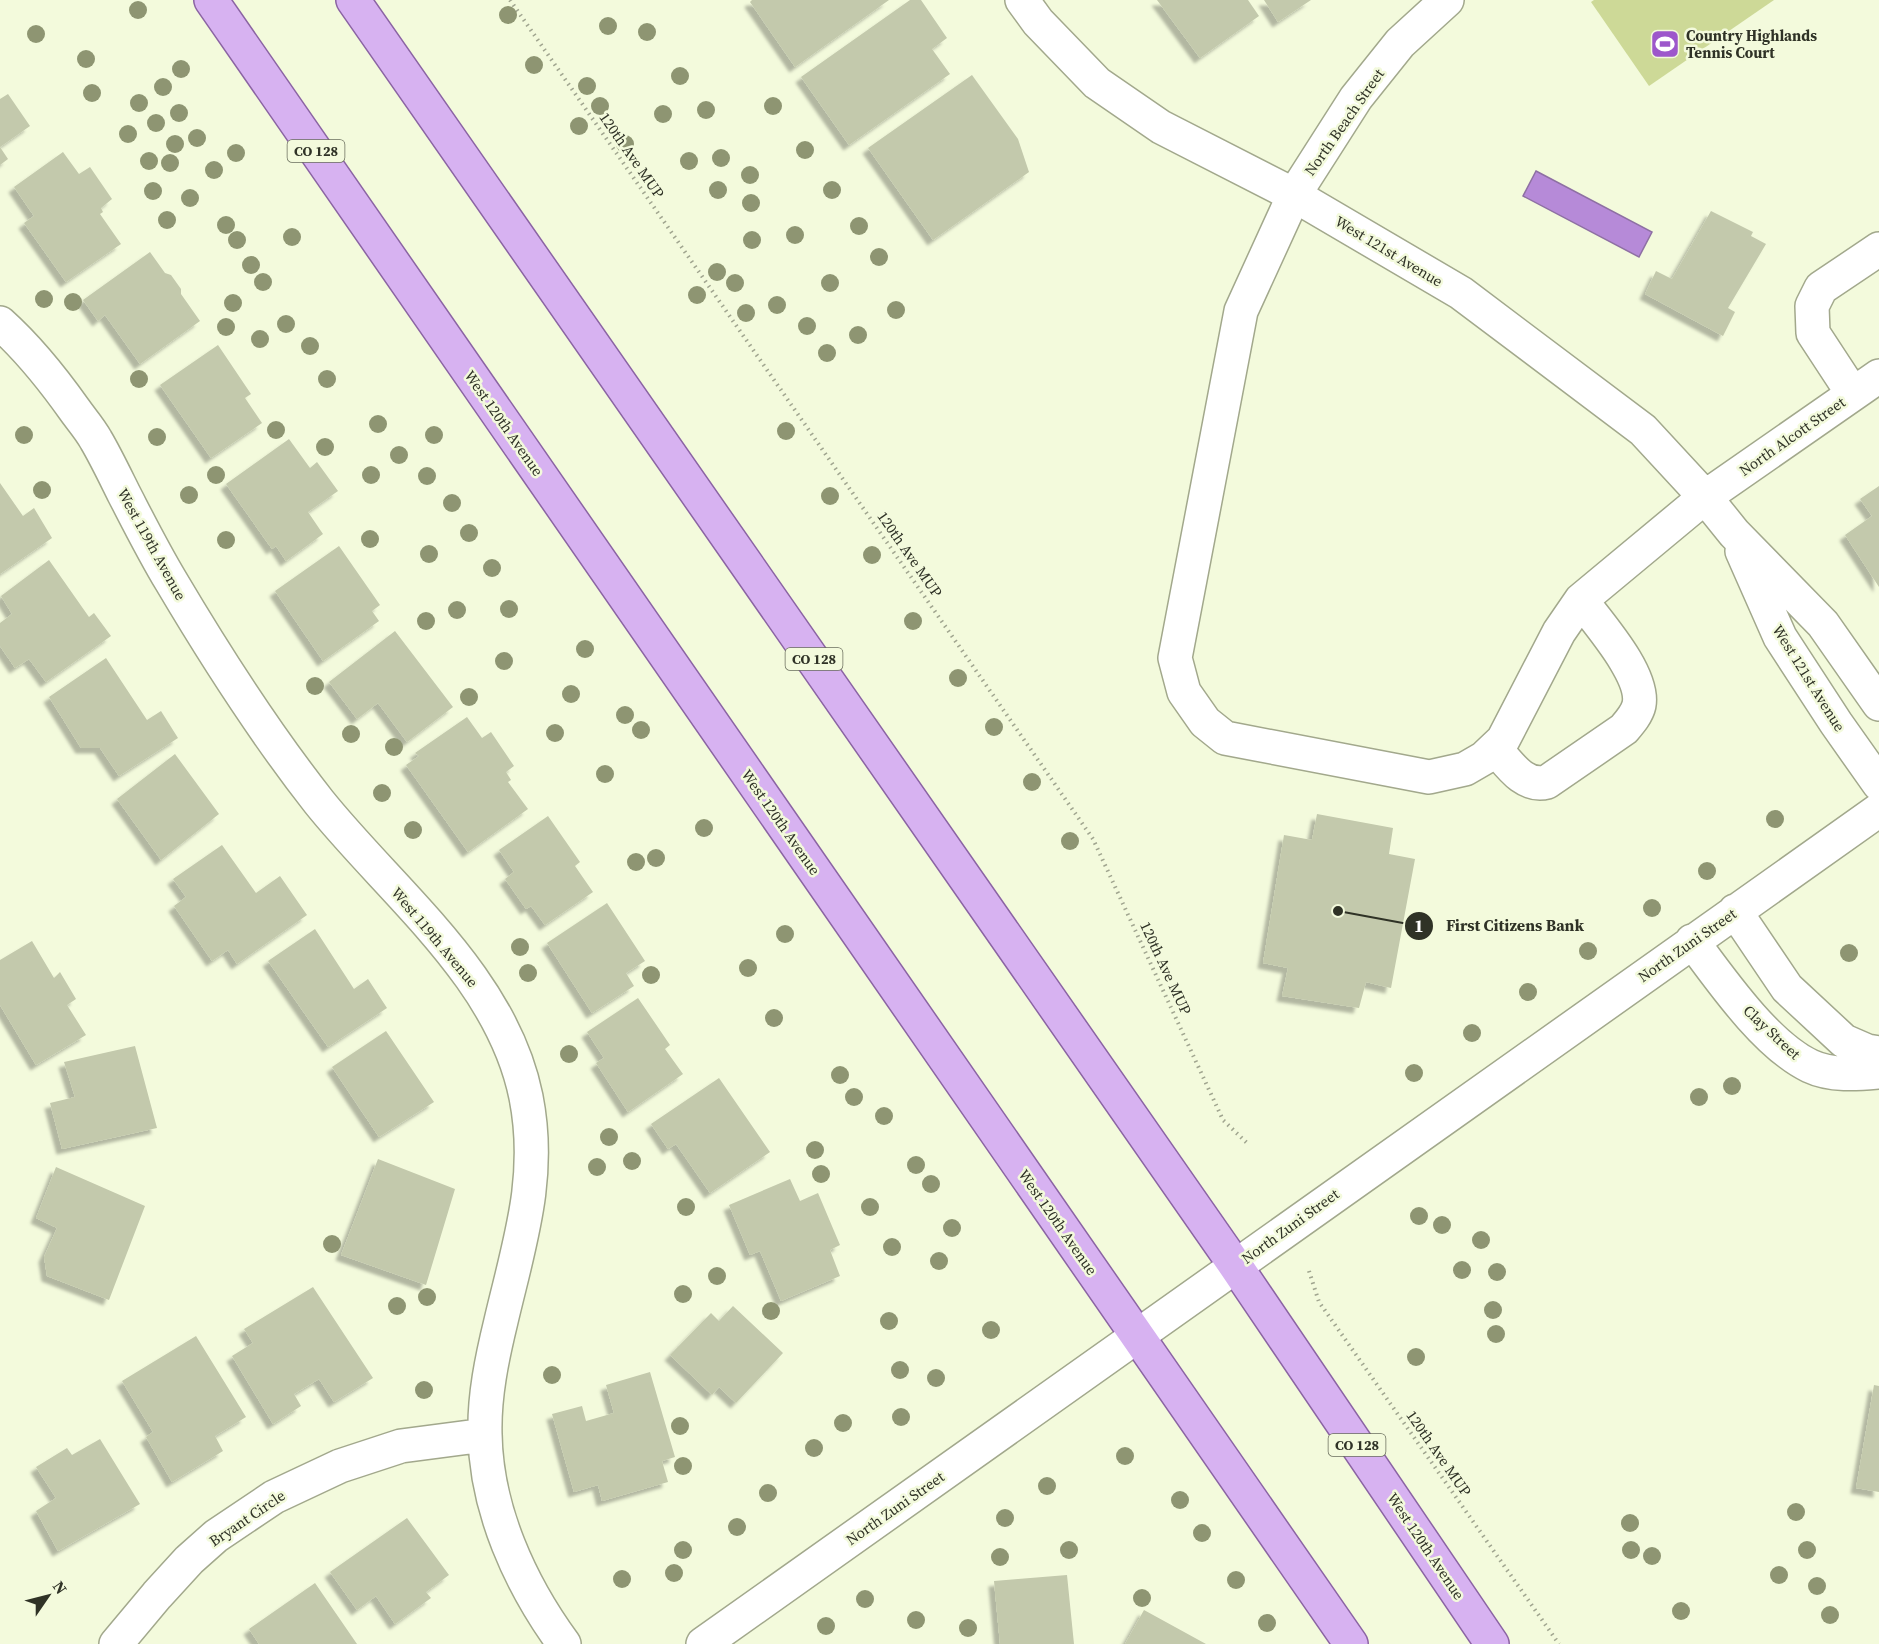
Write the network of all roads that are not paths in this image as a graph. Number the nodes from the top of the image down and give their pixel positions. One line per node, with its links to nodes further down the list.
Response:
1 (211, 0): 22 (main road, West 120th Avenue / CO 128)
2 (353, 0): 21 (main road, West 120th Avenue / CO 128)
3 (1022, 0): 5 (street, West 121st Avenue)
4 (1447, 0): 5 (street, North Beach Street)
5 (1294, 195): 10 (street, West 121st Avenue); 14 (street, North Beach Street)
6 (1879, 249): 9 (street)
7 (0, 323): 23 (street, West 119th Avenue)
8 (1879, 376): 9 (street, North Alcott Street)
9 (1853, 394): 10 (street, North Alcott Street)
10 (1705, 497): 11 (street, West 121st Avenue); 12 (street, North Alcott Street)
11 (1734, 533): 13 (street, West 121st Avenue); 15 (street, West 121st Avenue)
12 (1581, 600): 14 (street, North Alcott Street); 14 (street)
13 (1879, 704)
14 (1495, 748)
15 (1879, 784)
16 (1879, 810): 17 (street, North Zuni Street)
17 (1735, 911): 18 (street, North Zuni Street); 19 (street)
18 (1692, 941): 20 (street, Clay Street); 21 (street, North Zuni Street)
19 (1879, 1053)
20 (1879, 1072)
21 (1235, 1265): 22 (street, North Zuni Street); 28 (main road, West 120th Avenue / CO 128)
22 (1137, 1336): 26 (street, North Zuni Street); 27 (main road, West 120th Avenue / CO 128)
23 (484, 1435): 24 (street, Bryant Circle); 25 (street, West 119th Avenue)
24 (116, 1644)
25 (564, 1644)
26 (703, 1644)
27 (1351, 1644)
28 (1492, 1644)

